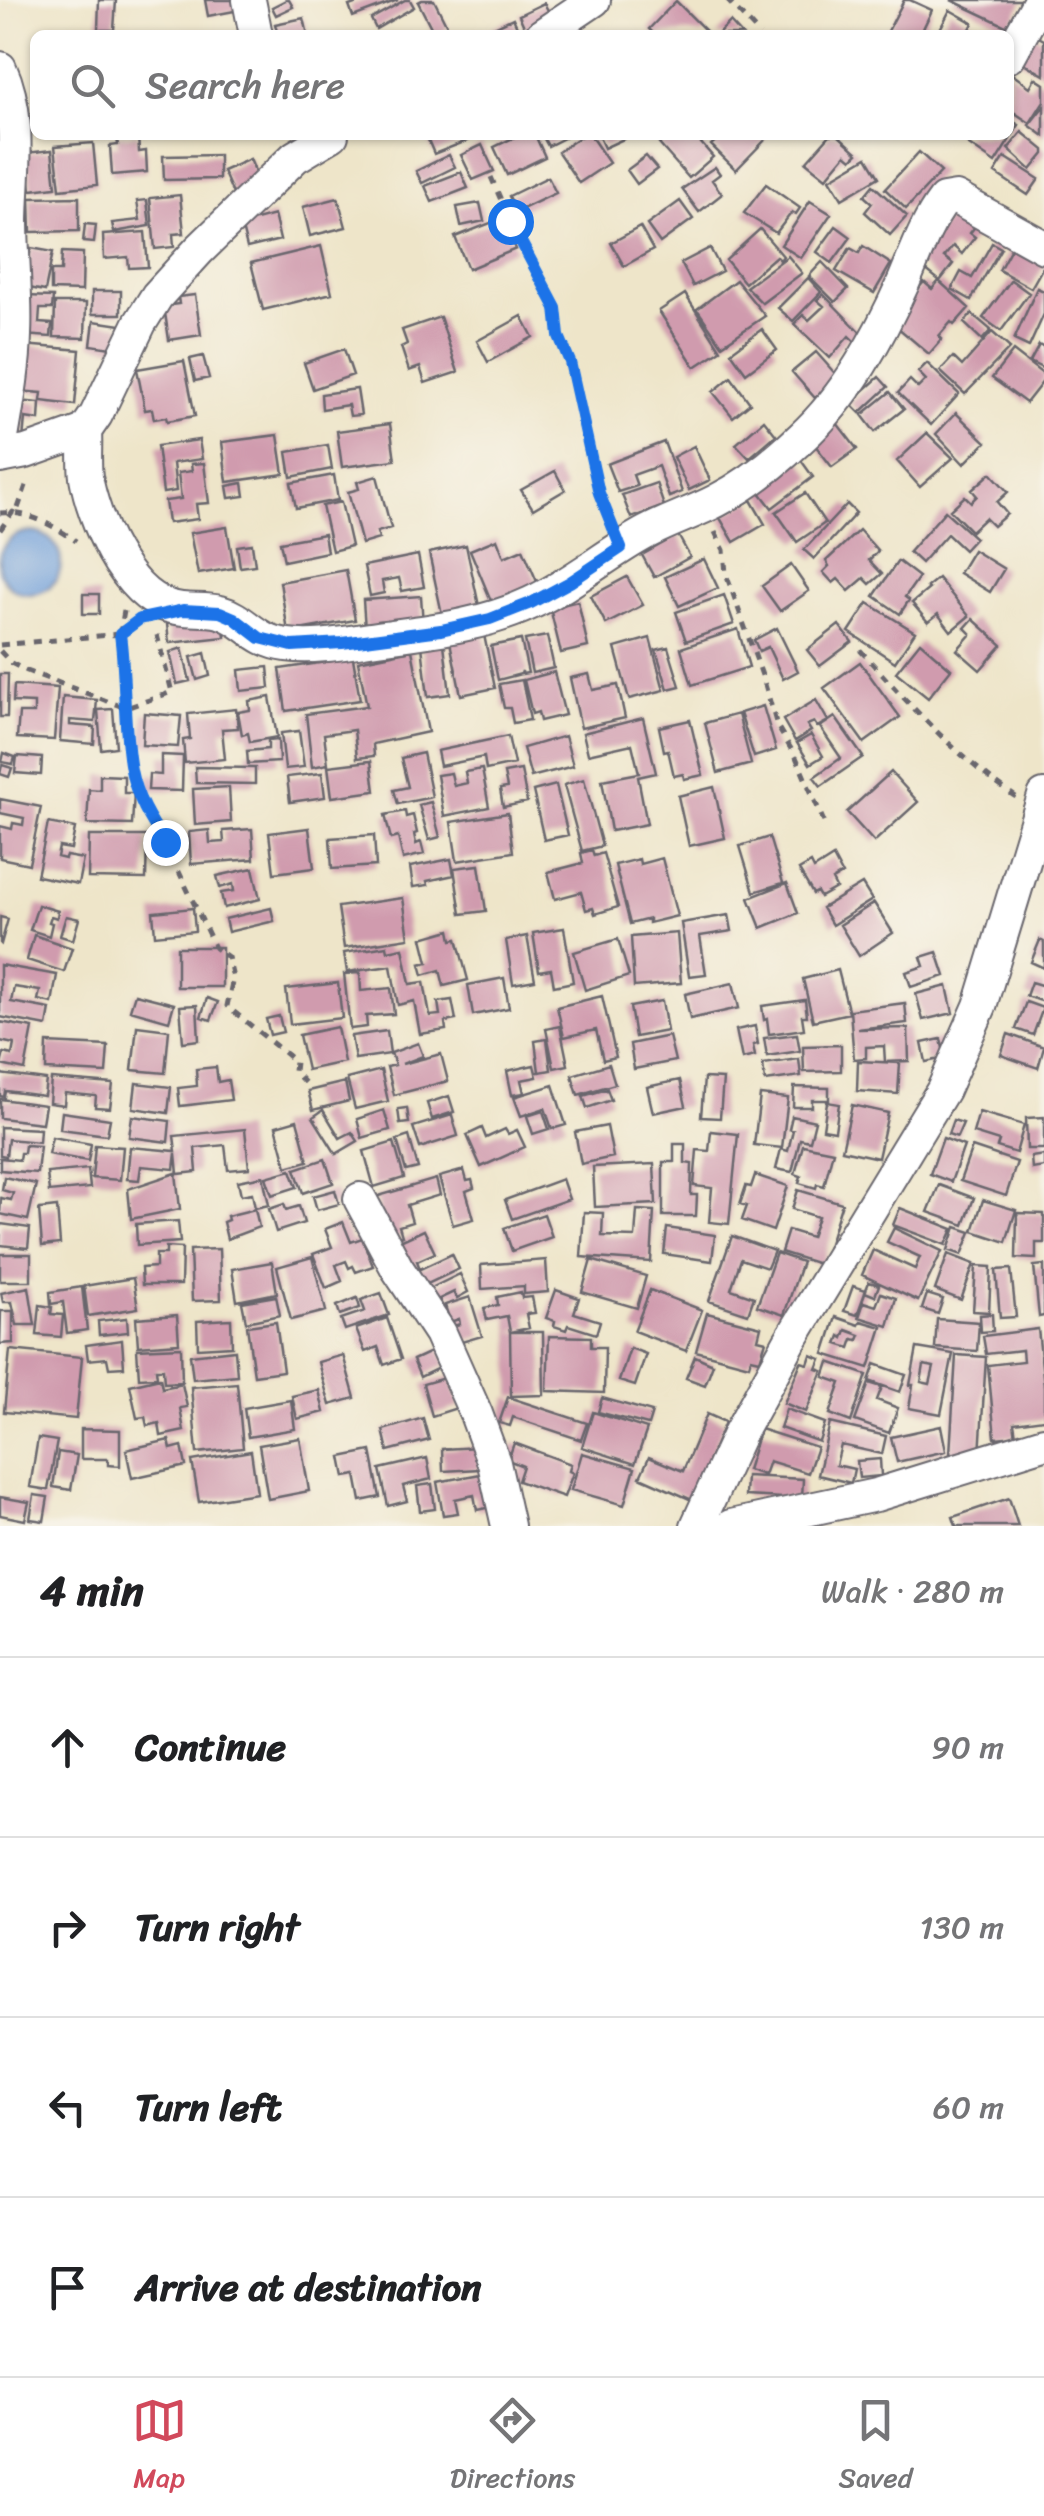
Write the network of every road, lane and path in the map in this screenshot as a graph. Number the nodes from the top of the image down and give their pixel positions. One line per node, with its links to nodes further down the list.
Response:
1 (248, 0): 5 (street)
2 (594, 0): 6 (street)
3 (727, 0): 7 (path)
4 (1040, 0): 8 (street)
5 (255, 30)
6 (549, 30)
7 (755, 30)
8 (1014, 47)
9 (0, 68): 12 (street)
10 (290, 146): 14 (street)
11 (491, 177): 22 (path)
12 (6, 212): 16 (street)
13 (1044, 247): 17 (street)
14 (86, 431): 15 (street); 24 (street)
15 (39, 448): 16 (street); 18 (path)
16 (0, 453)
17 (702, 507): 22 (street); 30 (path)
18 (13, 512): 19 (path); 20 (path); 21 (path)
19 (0, 513)
20 (0, 530)
21 (84, 547)
22 (621, 548): 24 (street)
23 (122, 596): 25 (path)
24 (168, 614): 25 (path); 28 (path)
25 (120, 634): 26 (path); 28 (path)
26 (0, 648): 28 (path)
27 (860, 650): 29 (path)
28 (126, 708): 31 (path)
29 (1042, 804): 35 (street)
30 (824, 822)
31 (308, 1086)
32 (360, 1200): 34 (street)
33 (1044, 1443): 36 (street)
34 (508, 1526)
35 (697, 1526)
36 (731, 1526)

